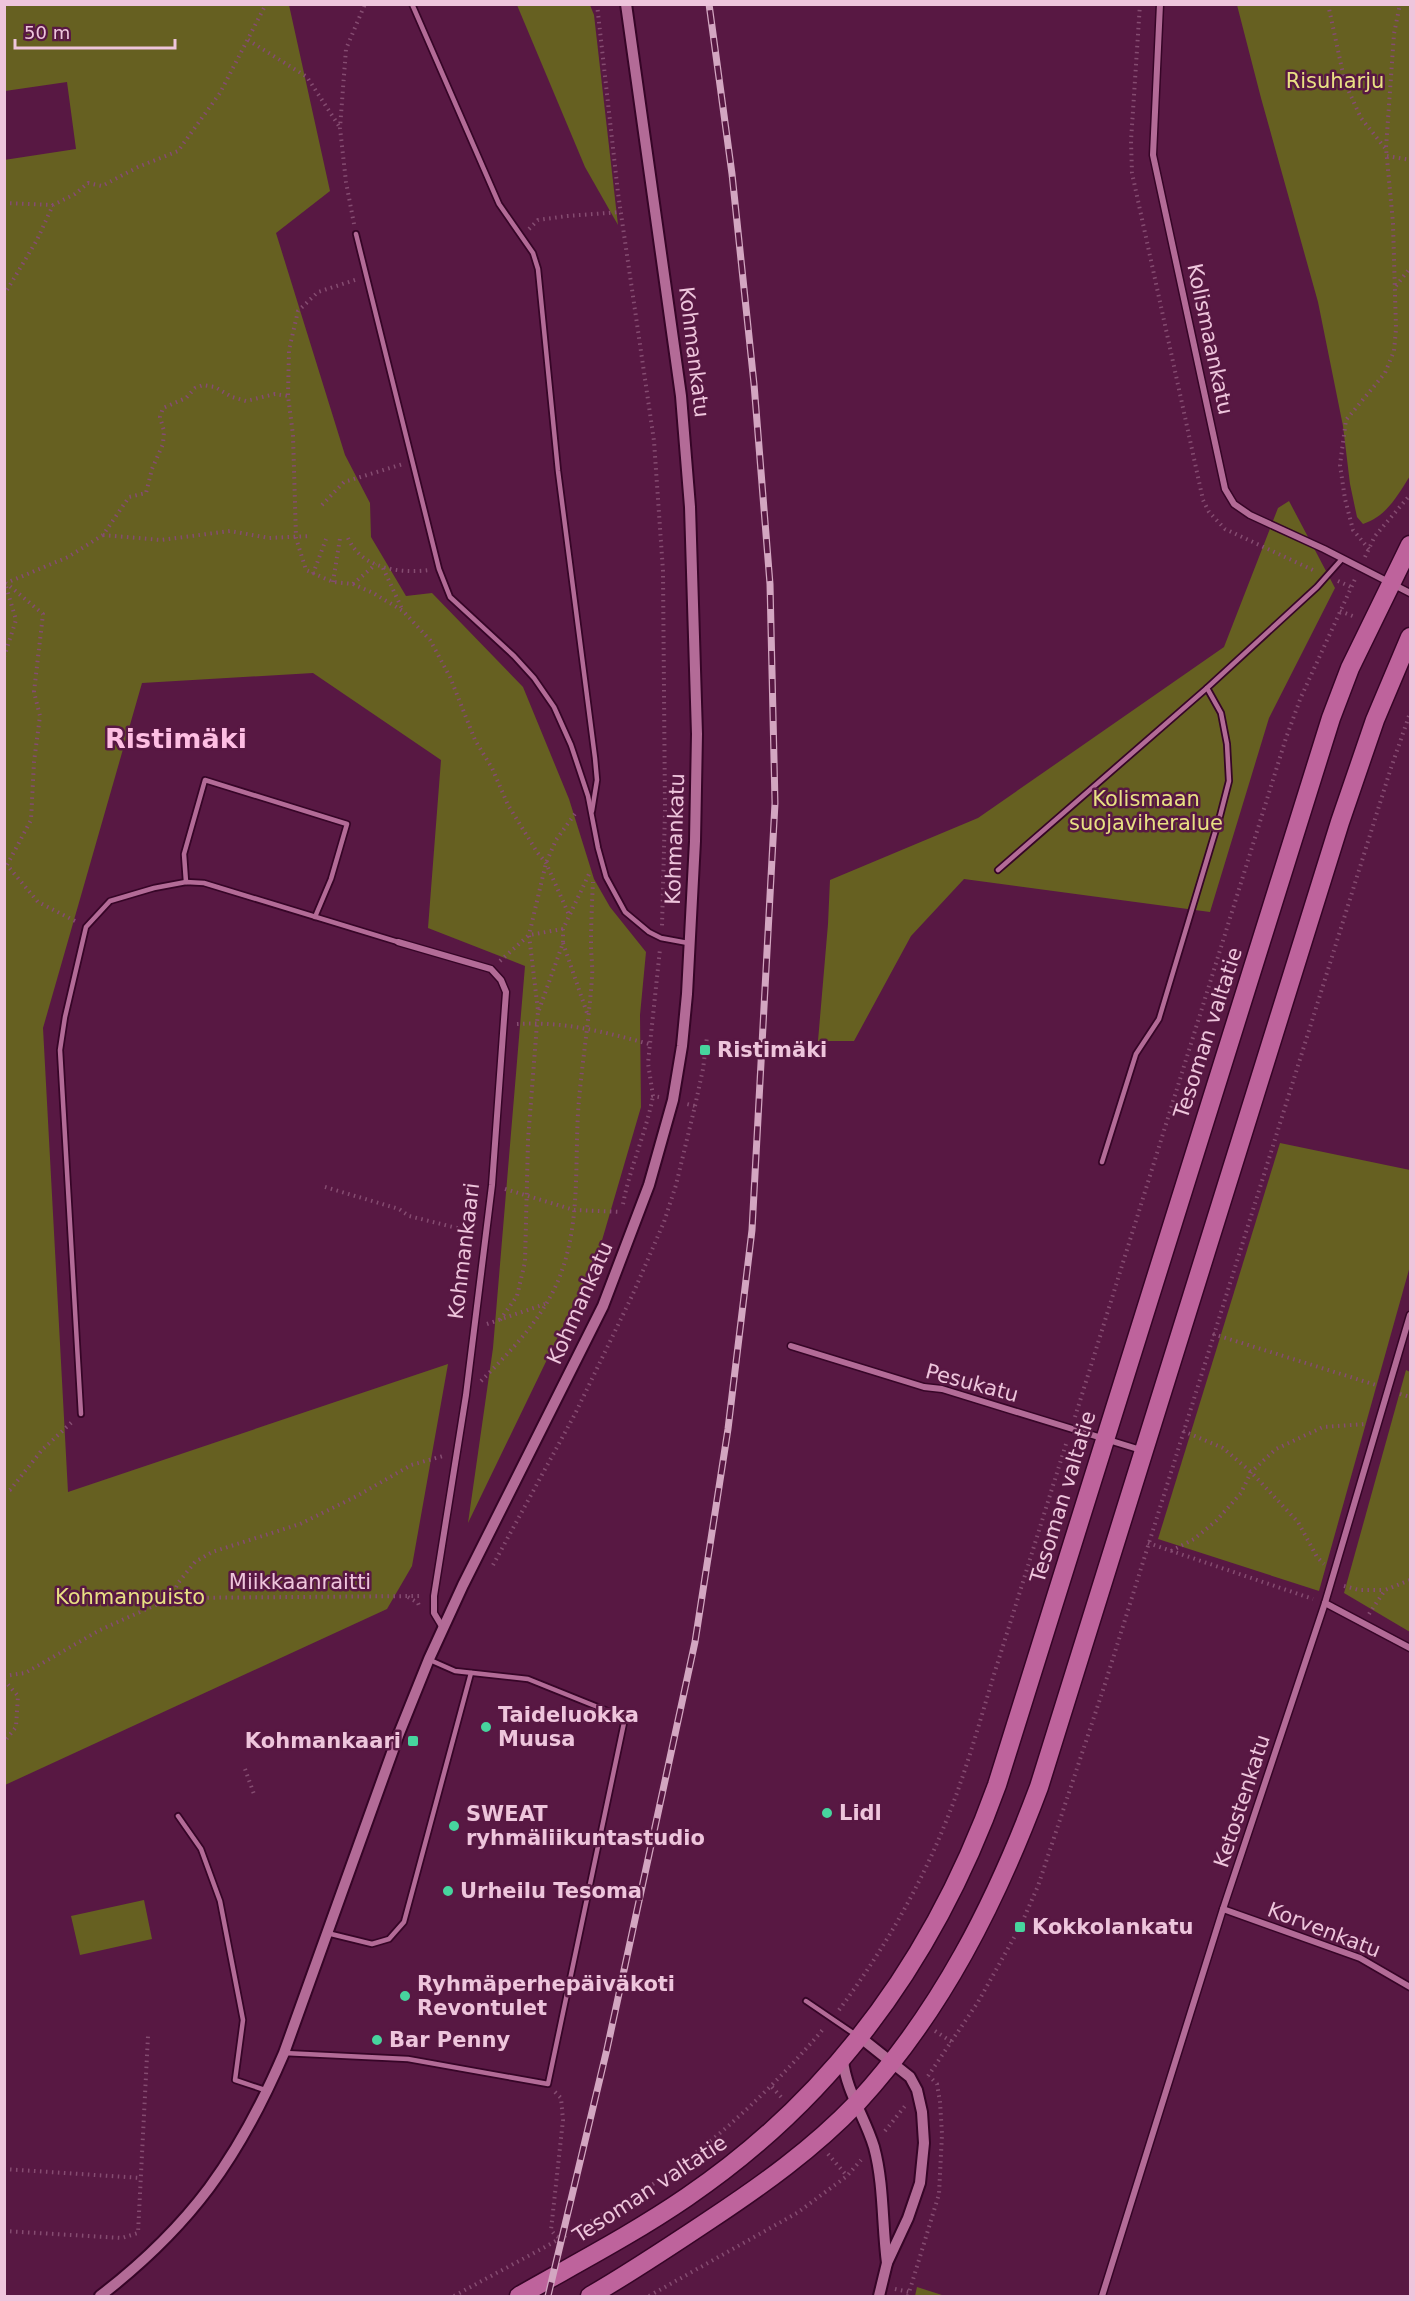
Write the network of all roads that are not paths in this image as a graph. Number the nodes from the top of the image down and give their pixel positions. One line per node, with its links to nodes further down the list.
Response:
1 (412, 4): 11 (lane)
2 (626, 4): 16 (street, Kohmankatu)
3 (1160, 4): 6 (street, Kolismaankatu)
4 (356, 234): 11 (lane)
5 (1410, 544): 7 (main road, Tesoman valtatie)
6 (1342, 559): 7 (street, Kolismaankatu); 10 (lane)
7 (1391, 582): 8 (street, Kolismaankatu); 21 (main road, Tesoman valtatie)
8 (1410, 592)
9 (1410, 637): 22 (main road)
10 (1207, 688): 12 (lane); 17 (lane)
11 (592, 811): 16 (lane)
12 (998, 870)
13 (186, 882): 14 (lane); 14 (lane); 20 (lane)
14 (315, 917): 15 (lane)
15 (398, 942): 24 (street, Kohmankaari)
16 (690, 944): 24 (street, Kohmankatu)
17 (1102, 1162)
18 (1410, 1315): 23 (street, Ketostenkatu)
19 (791, 1346): 21 (street, Pesukatu)
20 (81, 1414)
21 (1105, 1439): 22 (street, Pesukatu); 33 (main road, Tesoman valtatie)
22 (1145, 1451): 36 (main road)
23 (1325, 1603): 25 (street); 29 (street, Ketostenkatu)
24 (443, 1628): 26 (street)
25 (1410, 1648)
26 (429, 1659): 27 (lane); 30 (street)
27 (471, 1673): 30 (lane); 34 (lane)
28 (178, 1816): 37 (lane)
29 (1223, 1910): 31 (street, Korvenkatu); 44 (street, Ketostenkatu)
30 (327, 1934): 34 (street)
31 (1410, 1987)
32 (806, 2001): 33 (lane)
33 (861, 2038): 35 (main road, Tesoman valtatie); 36 (street)
34 (284, 2053): 37 (street)
35 (843, 2060): 38 (street); 41 (main road, Tesoman valtatie)
36 (891, 2061): 38 (main road); 39 (street)
37 (268, 2091): 40 (street)
38 (856, 2103): 39 (street); 42 (main road)
39 (887, 2263): 43 (street)
40 (100, 2296)
41 (519, 2296)
42 (590, 2296)
43 (879, 2296)
44 (1102, 2296)

